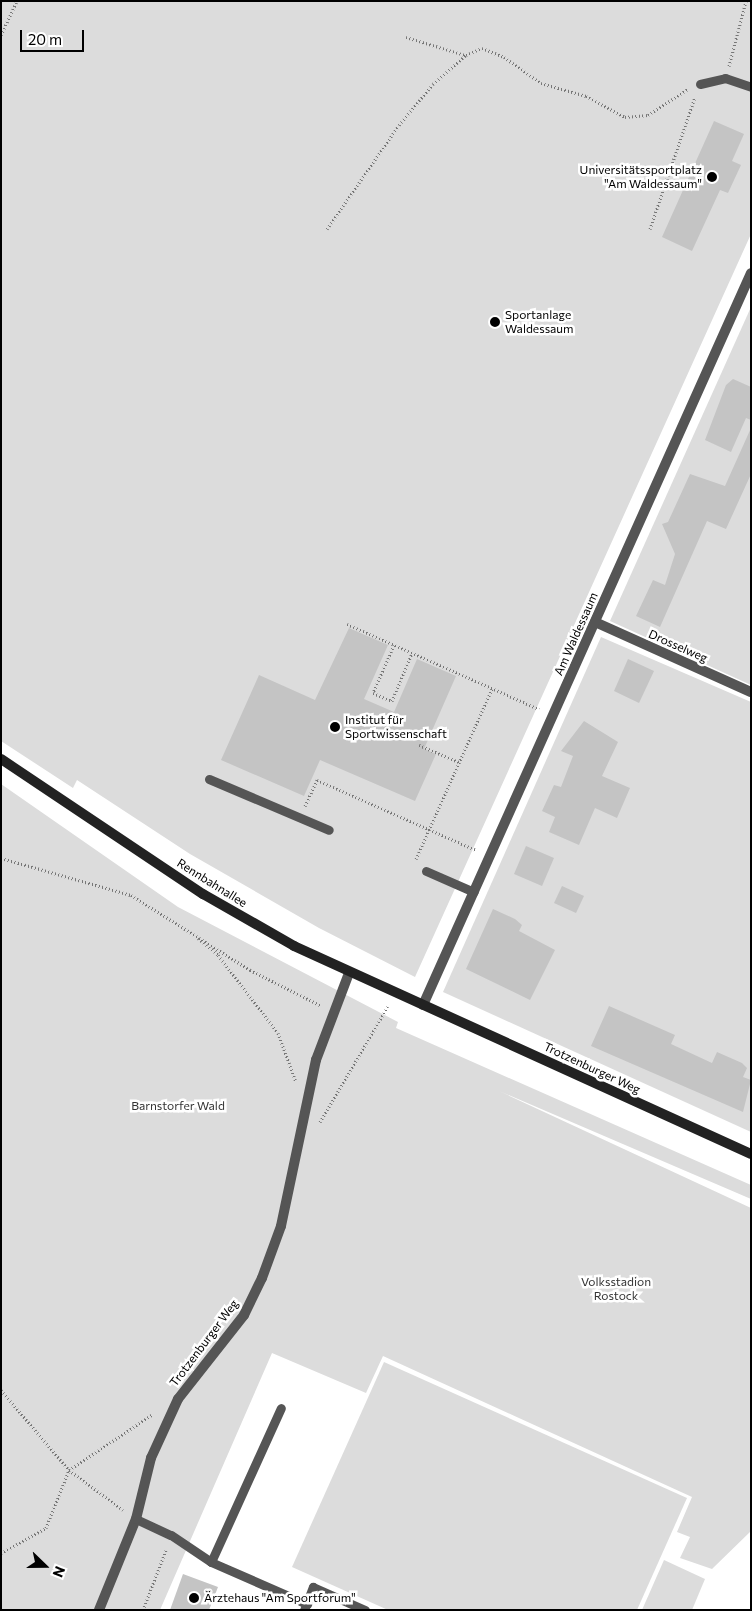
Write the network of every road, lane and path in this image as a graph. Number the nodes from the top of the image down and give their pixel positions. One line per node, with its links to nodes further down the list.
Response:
1 (18, 1): 3 (path)
2 (746, 1): 6 (path)
3 (1, 34)
4 (406, 37): 5 (path)
5 (466, 55): 7 (path); 9 (path)
6 (725, 78): 7 (lane); 8 (lane)
7 (700, 84): 10 (path)
8 (751, 87)
9 (327, 229)
10 (650, 229)
11 (751, 273): 12 (street, Am Waldessaum)
12 (595, 622): 17 (street, Drosselweg); 30 (street, Am Waldessaum)
13 (347, 624): 14 (path)
14 (394, 645): 15 (path); 15 (path)
15 (412, 653): 16 (path)
16 (492, 689): 18 (path); 21 (path)
17 (751, 692)
18 (534, 707)
19 (420, 745): 21 (path)
20 (1, 759): 32 (street, Rennbahnallee)
21 (459, 762): 24 (path)
22 (209, 779): 25 (lane)
23 (317, 780): 24 (path)
24 (430, 829): 26 (path); 28 (path)
25 (329, 830)
26 (472, 848)
27 (1, 858): 31 (path)
28 (413, 866)
29 (426, 871): 30 (lane)
30 (474, 892): 33 (street, Am Waldessaum)
31 (188, 929): 35 (path); 36 (path)
32 (349, 973): 33 (street, Rennbahnallee); 35 (street, Trotzenburger Weg)
33 (423, 1005): 38 (street, Trotzenburger Weg)
34 (388, 1006): 37 (path)
35 (334, 1011): 36 (street, Trotzenburger Weg)
36 (304, 1106): 40 (street, Trotzenburger Weg)
37 (315, 1132)
38 (751, 1154)
39 (1, 1390): 42 (path)
40 (178, 1398): 42 (path); 43 (street, Trotzenburger Weg)
41 (281, 1408): 46 (lane)
42 (69, 1470): 43 (path); 45 (path)
43 (136, 1519): 44 (lane); 48 (street, Trotzenburger Weg)
44 (171, 1535): 46 (lane); 49 (path)
45 (1, 1553)
46 (211, 1562): 47 (lane)
47 (306, 1607): 50 (lane)
48 (99, 1610)
49 (143, 1610)
50 (366, 1610)

